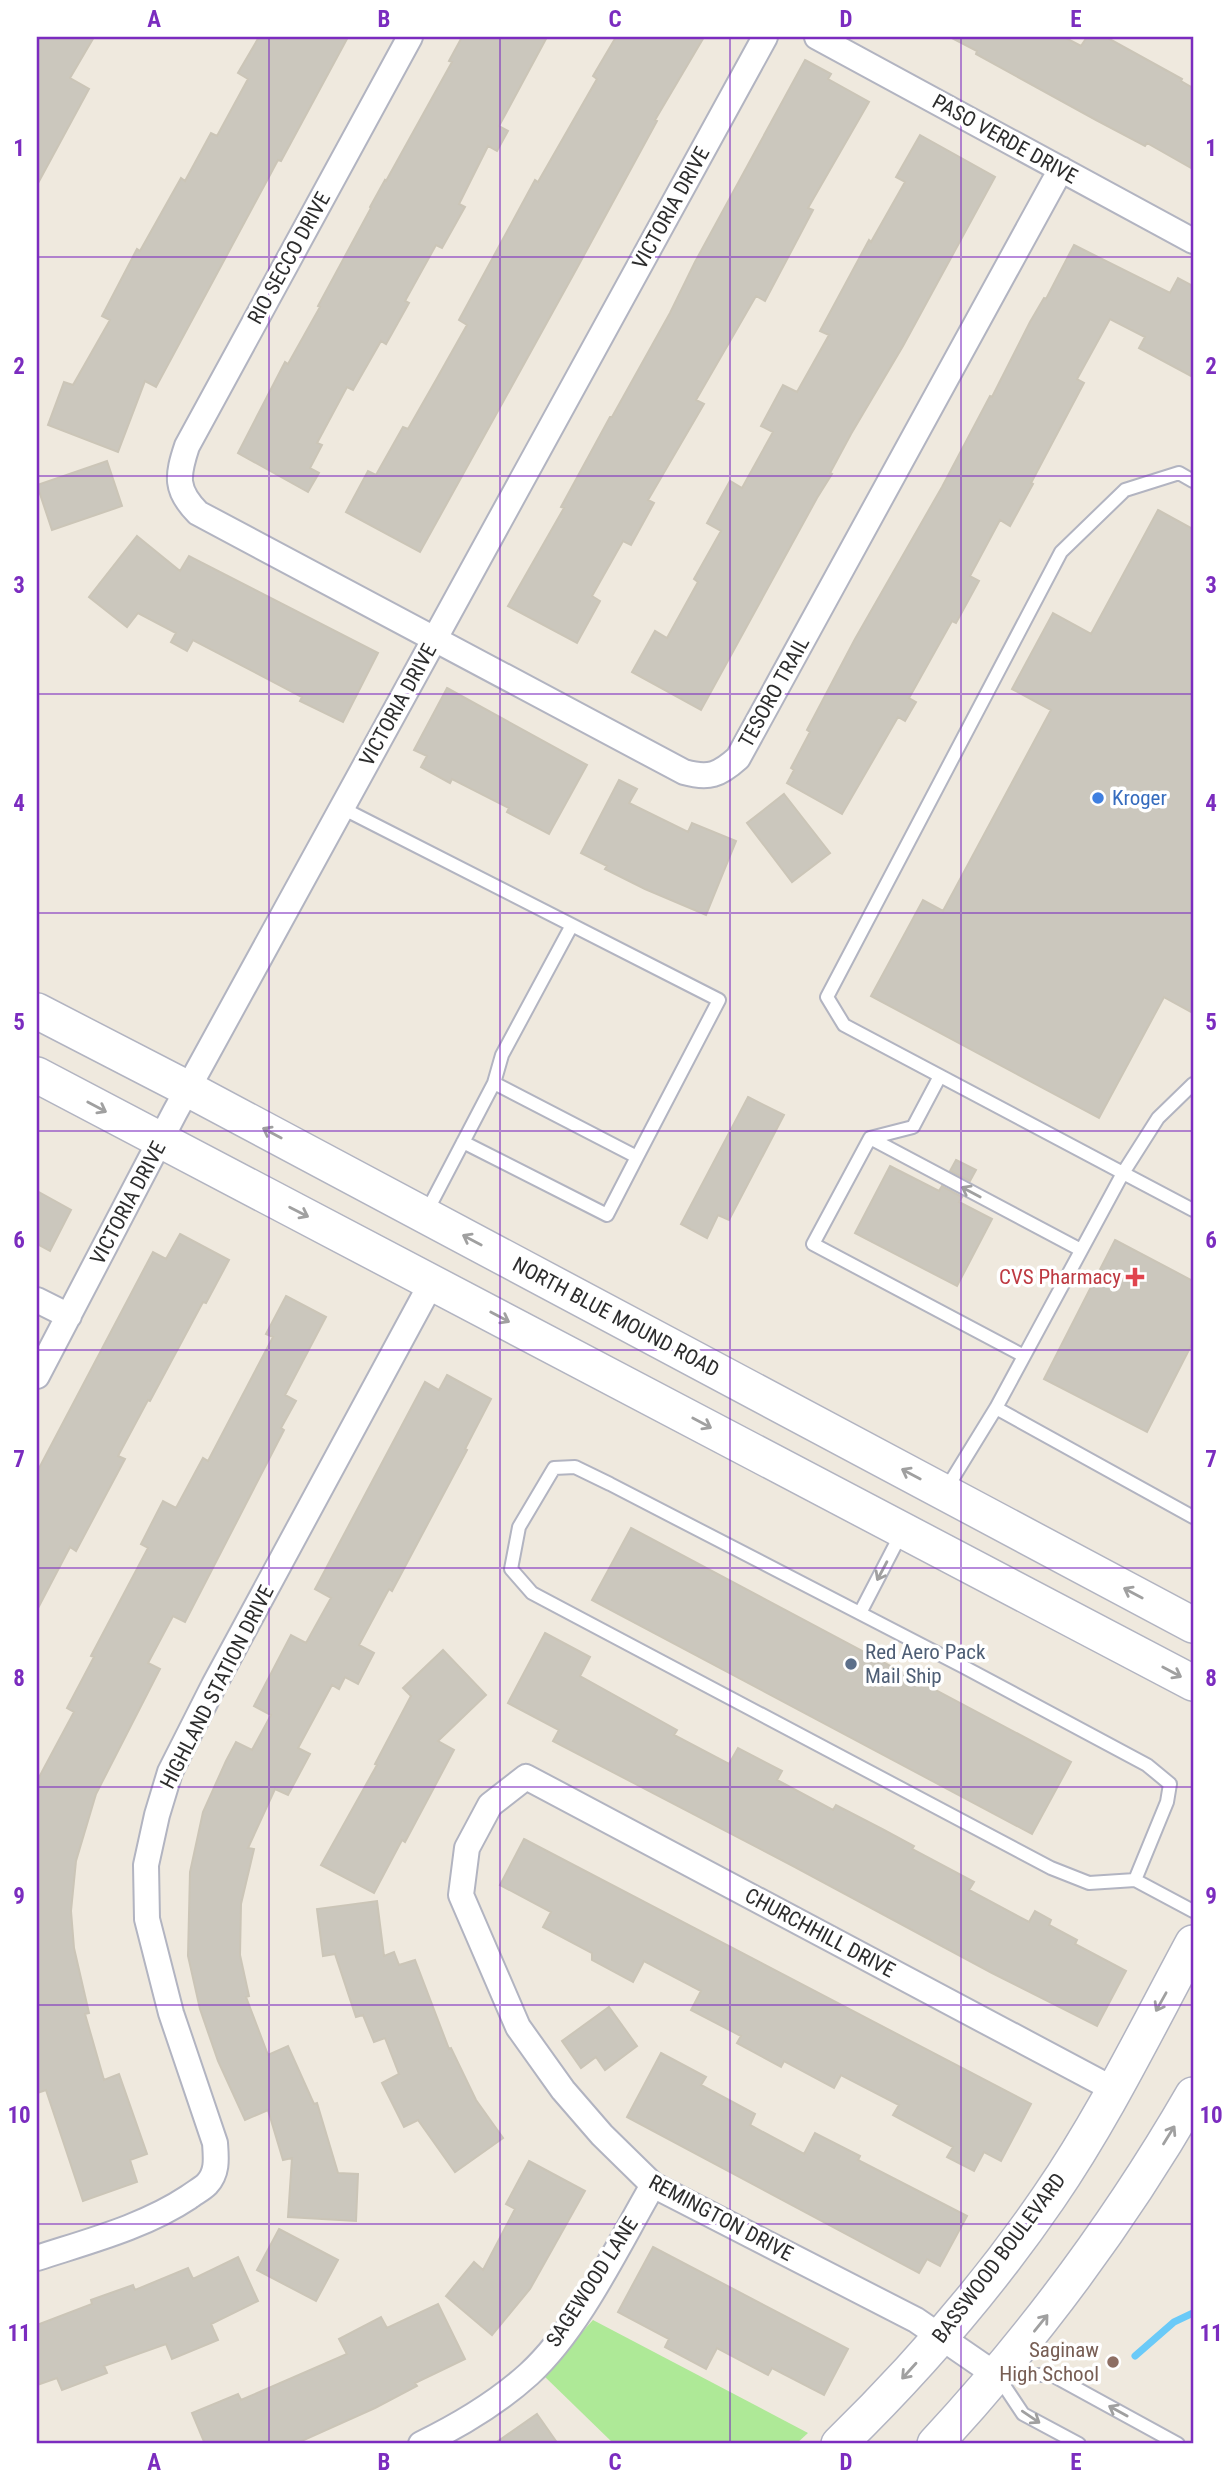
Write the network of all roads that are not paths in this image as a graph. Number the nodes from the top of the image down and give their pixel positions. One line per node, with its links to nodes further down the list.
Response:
1 (410, 37): 7 (street, RIO SECCO DRIVE)
2 (765, 37): 8 (street, VICTORIA DRIVE)
3 (817, 37): 4 (street, PASO VERDE DRIVE)
4 (1061, 169): 5 (street, PASO VERDE DRIVE); 8 (street, TESORO TRAIL)
5 (1193, 241)
6 (1193, 481): 13 (lane)
7 (179, 483): 8 (street, TESORO TRAIL)
8 (435, 639): 9 (street, VICTORIA DRIVE)
9 (342, 808): 10 (lane); 16 (street, VICTORIA DRIVE)
10 (572, 925): 14 (lane); 20 (lane)
11 (37, 1011): 16 (main road, NORTH BLUE MOUND ROAD)
12 (37, 1075): 18 (main road, one-way to 18)
13 (940, 1076): 17 (lane); 21 (lane)
14 (494, 1083): 19 (lane); 20 (lane)
15 (1193, 1084): 21 (lane)
16 (188, 1089): 18 (street, VICTORIA DRIVE); 23 (main road, NORTH BLUE MOUND ROAD, one-way to 16)
17 (870, 1138): 24 (lane, one-way to 17); 28 (lane)
18 (161, 1140): 25 (main road, one-way to 25); 27 (street, VICTORIA DRIVE)
19 (463, 1142): 20 (lane); 23 (lane)
20 (637, 1157)
21 (1123, 1173): 22 (lane); 24 (lane)
22 (1193, 1210)
23 (425, 1215): 31 (main road, NORTH BLUE MOUND ROAD, one-way to 23)
24 (1081, 1250): 28 (lane)
25 (432, 1282): 33 (main road, one-way to 33); 44 (street, HIGHLAND STATION DRIVE)
26 (37, 1300): 27 (street)
27 (69, 1316): 29 (street, VICTORIA DRIVE)
28 (1024, 1356): 30 (lane)
29 (37, 1376)
30 (996, 1408): 31 (lane); 32 (lane)
31 (944, 1492): 35 (main road, NORTH BLUE MOUND ROAD, one-way to 31)
32 (1193, 1517)
33 (903, 1529): 34 (lane, one-way to 34); 36 (main road, one-way to 36)
34 (860, 1613): 38 (lane); 38 (lane)
35 (1193, 1625)
36 (1193, 1683)
37 (526, 1777): 41 (street, CHURCHHILL DRIVE); 43 (street, REMINGTON DRIVE)
38 (1135, 1880): 39 (lane)
39 (1193, 1911)
40 (1193, 1942): 41 (main road, BASSWOOD BOULEVARD, one-way to 41)
41 (1113, 2089): 45 (main road, BASSWOOD BOULEVARD)
42 (1193, 2095): 46 (main road, one-way to 42)
43 (653, 2185): 45 (street, REMINGTON DRIVE); 47 (street, SAGEWOOD LANE)
44 (37, 2258)
45 (941, 2335): 46 (street, REMINGTON DRIVE); 48 (main road, BASSWOOD BOULEVARD, one-way to 48)
46 (996, 2375): 49 (main road); 50 (lane, one-way to 50); 51 (lane, one-way to 46)
47 (422, 2444)
48 (839, 2444)
49 (935, 2444)
50 (1079, 2444)
51 (1178, 2444)

